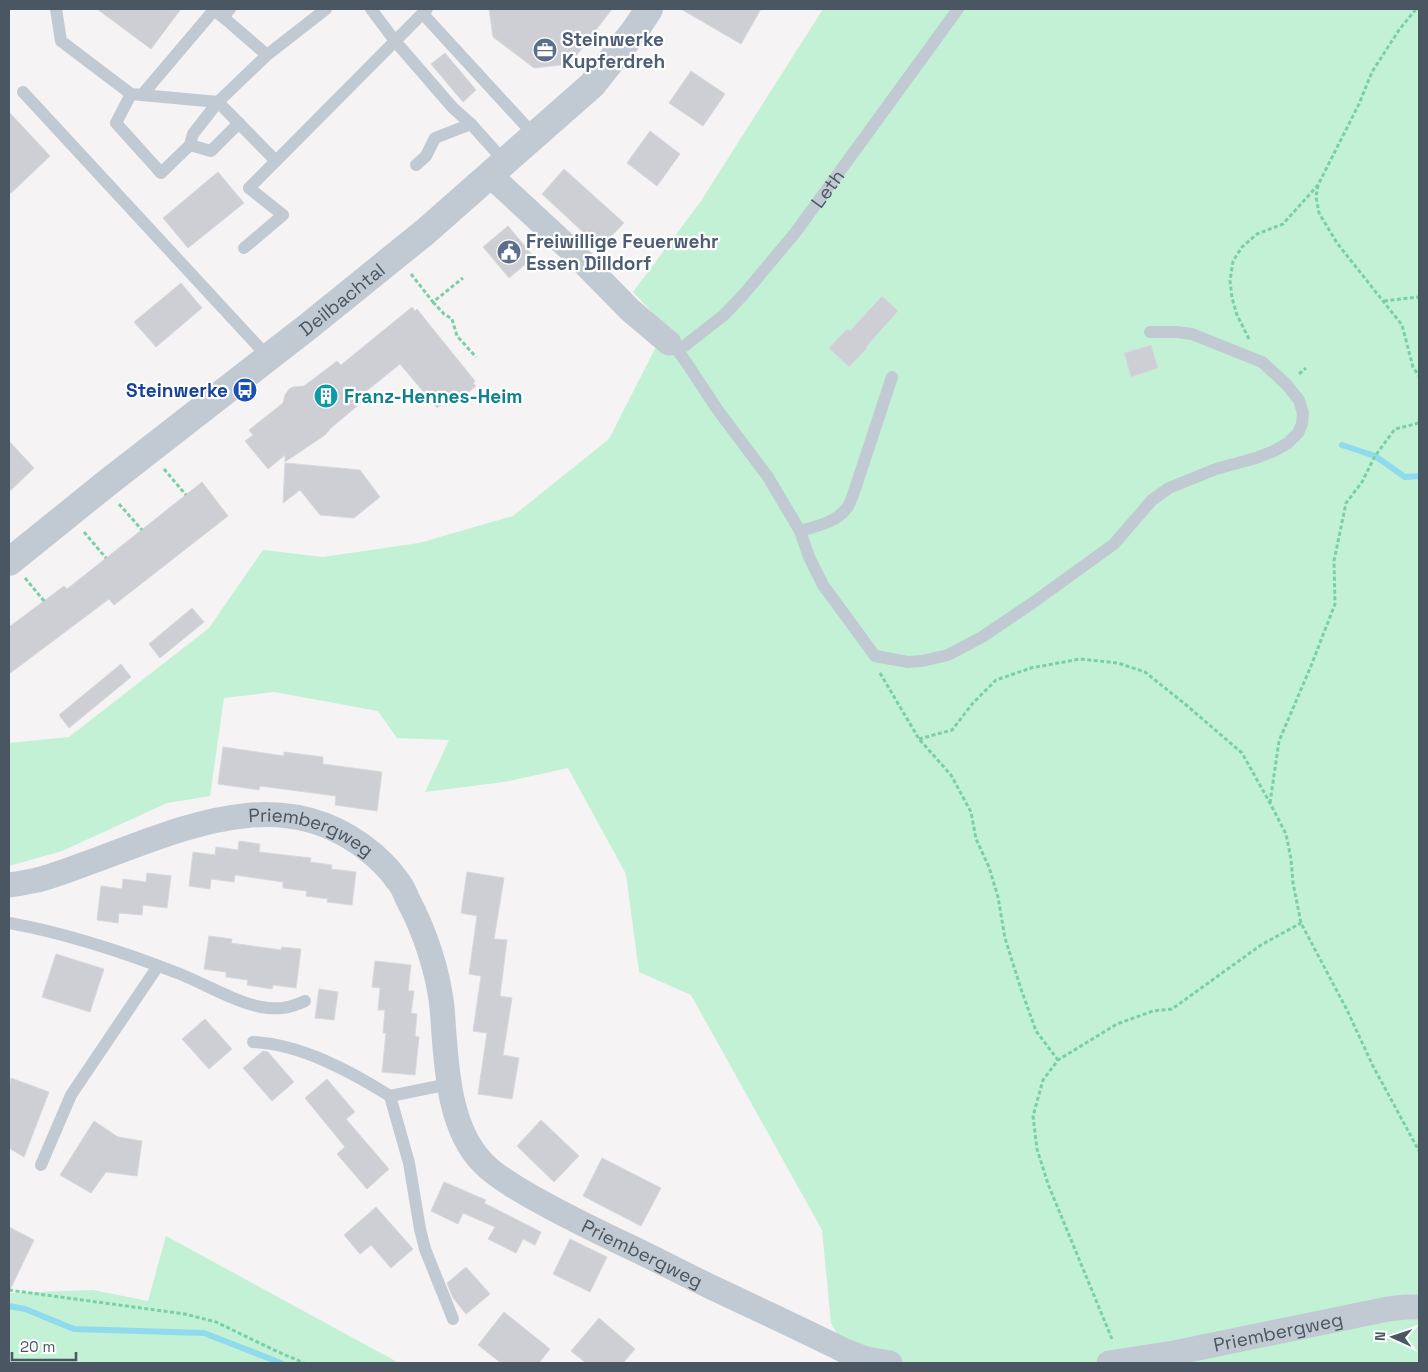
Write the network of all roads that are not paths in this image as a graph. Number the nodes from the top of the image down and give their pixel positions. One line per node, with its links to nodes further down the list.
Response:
1 (56, 9): 11 (lane)
2 (326, 9): 9 (lane)
3 (371, 9): 8 (lane)
4 (649, 9): 15 (street, Deilbachtal)
5 (958, 9): 22 (lane, Leth)
6 (425, 11): 8 (lane); 15 (lane)
7 (226, 13): 9 (lane); 11 (lane)
8 (395, 41): 14 (lane); 17 (lane)
9 (267, 55): 12 (lane)
10 (23, 92): 23 (lane)
11 (136, 95): 12 (lane); 16 (lane)
12 (218, 102): 13 (lane); 16 (lane)
13 (239, 123): 16 (lane); 17 (lane)
14 (471, 124): 18 (lane); 19 (lane)
15 (535, 136): 19 (street, Deilbachtal)
16 (190, 145)
17 (276, 161): 20 (lane)
18 (416, 165)
19 (498, 168): 22 (street); 23 (street, Deilbachtal)
20 (244, 248)
21 (1150, 332): 25 (lane)
22 (674, 347): 25 (lane)
23 (268, 356): 26 (street, Deilbachtal)
24 (892, 377): 25 (lane)
25 (800, 531)
26 (9, 562)
27 (9, 885): 32 (street, Priembergweg)
28 (9, 923): 29 (lane)
29 (158, 966): 30 (lane); 34 (lane)
30 (305, 1001)
31 (253, 1042): 33 (lane)
32 (449, 1084): 33 (lane); 37 (street, Priembergweg)
33 (390, 1096): 36 (lane)
34 (41, 1165)
35 (1419, 1307): 38 (street, Priembergweg)
36 (453, 1319)
37 (890, 1363)
38 (1114, 1363)

